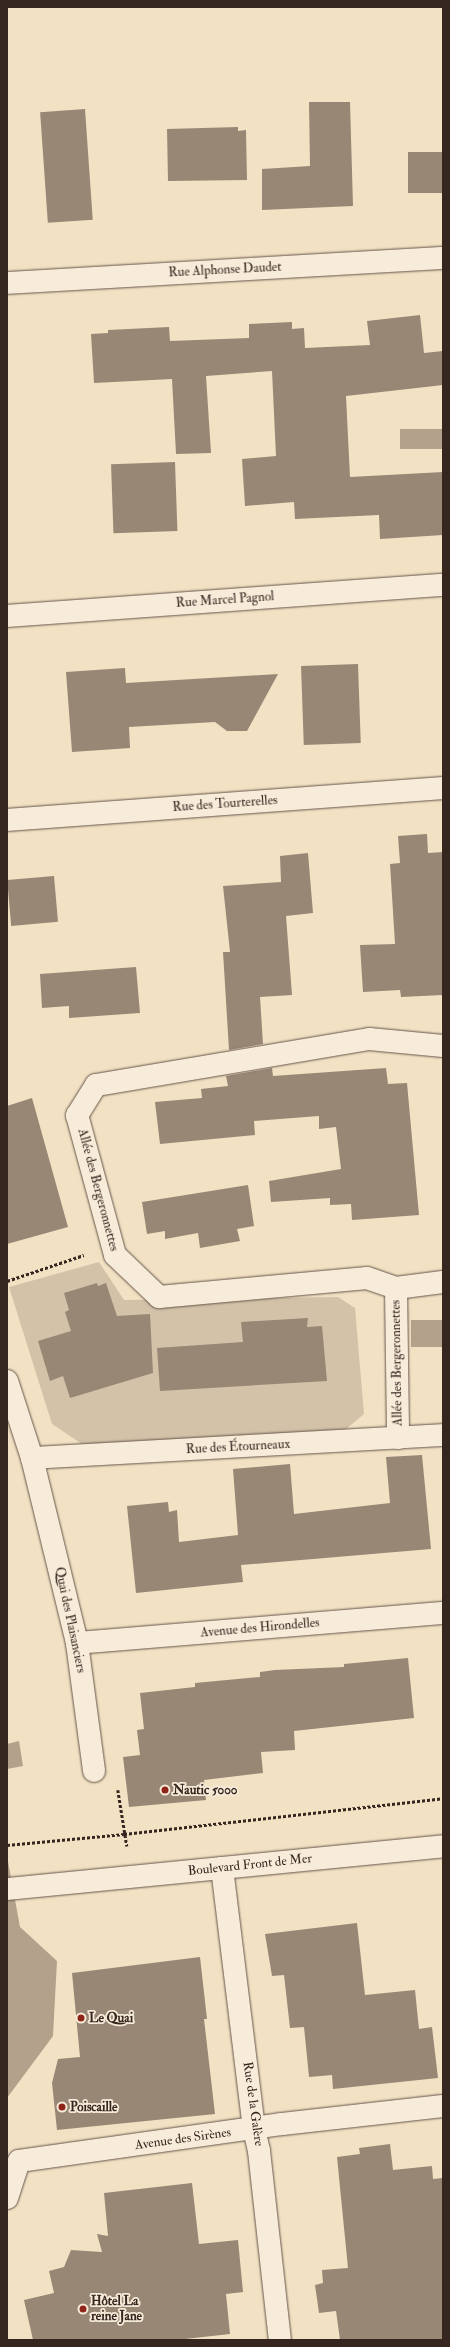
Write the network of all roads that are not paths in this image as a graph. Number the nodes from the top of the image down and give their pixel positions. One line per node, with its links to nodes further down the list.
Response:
1 (443, 258): 2 (street, Rue Alphonse Daudet)
2 (7, 283)
3 (443, 585): 4 (street, Rue Marcel Pagnol)
4 (7, 616)
5 (443, 788): 6 (street, Rue des Tourterelles)
6 (7, 820)
7 (443, 1046): 9 (street, Allée des Bergeronnettes)
8 (443, 1282): 9 (street, Allée des Bergeronnettes)
9 (396, 1288): 12 (street, Allée des Bergeronnettes)
10 (7, 1381): 13 (street, Quai des Plaisanciers)
11 (443, 1435): 12 (street, Rue des Étourneaux)
12 (398, 1438): 13 (street, Rue des Étourneaux)
13 (32, 1458): 15 (street, Quai des Plaisanciers)
14 (443, 1613): 15 (street, Avenue des Hirondelles)
15 (77, 1643): 16 (street, Quai des Plaisanciers)
16 (94, 1771)
17 (443, 1846): 18 (street, Boulevard Front de Mer)
18 (222, 1868): 19 (street, Boulevard Front de Mer); 21 (street, Rue de la Galère)
19 (7, 1888)
20 (443, 2106): 21 (street, Avenue des Sirènes)
21 (254, 2129): 22 (street, Avenue des Sirènes); 23 (street, Rue de la Galère)
22 (7, 2198)
23 (280, 2340)

